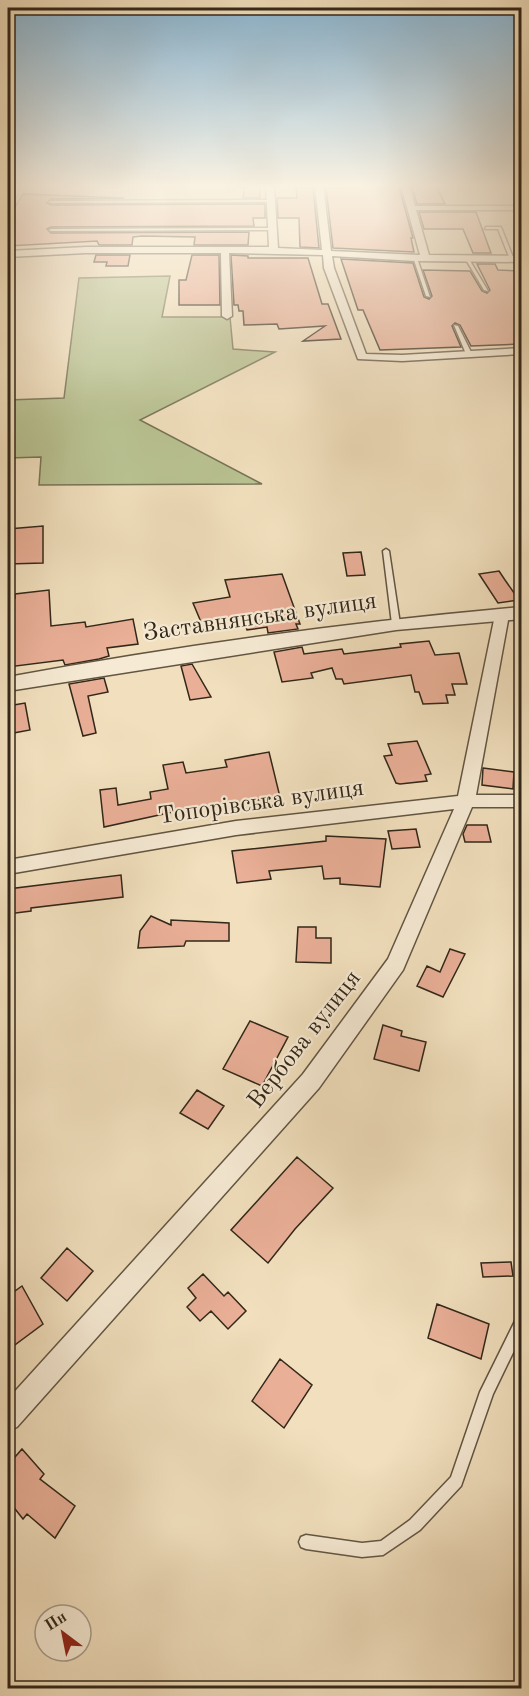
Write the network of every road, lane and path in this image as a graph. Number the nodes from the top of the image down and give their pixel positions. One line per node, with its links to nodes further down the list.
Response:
1 (225, 264): 7 (street)
2 (328, 264): 10 (street)
3 (421, 264): 6 (lane)
4 (470, 264): 5 (lane)
5 (486, 290)
6 (428, 296)
7 (227, 316)
8 (456, 326): 10 (lane)
9 (522, 351): 10 (street)
10 (469, 354)
11 (386, 551): 13 (lane)
12 (512, 614): 13 (street, Заставнянська вулиця); 15 (street, Вербова вулиця)
13 (396, 624): 14 (street, Заставнянська вулиця)
14 (8, 684)
15 (466, 801): 16 (street, Топорівська вулиця); 17 (street, Топорівська вулиця); 19 (street, Вербова вулиця)
16 (522, 801)
17 (8, 867)
18 (522, 1319): 20 (lane)
19 (8, 1418)
20 (306, 1542)

